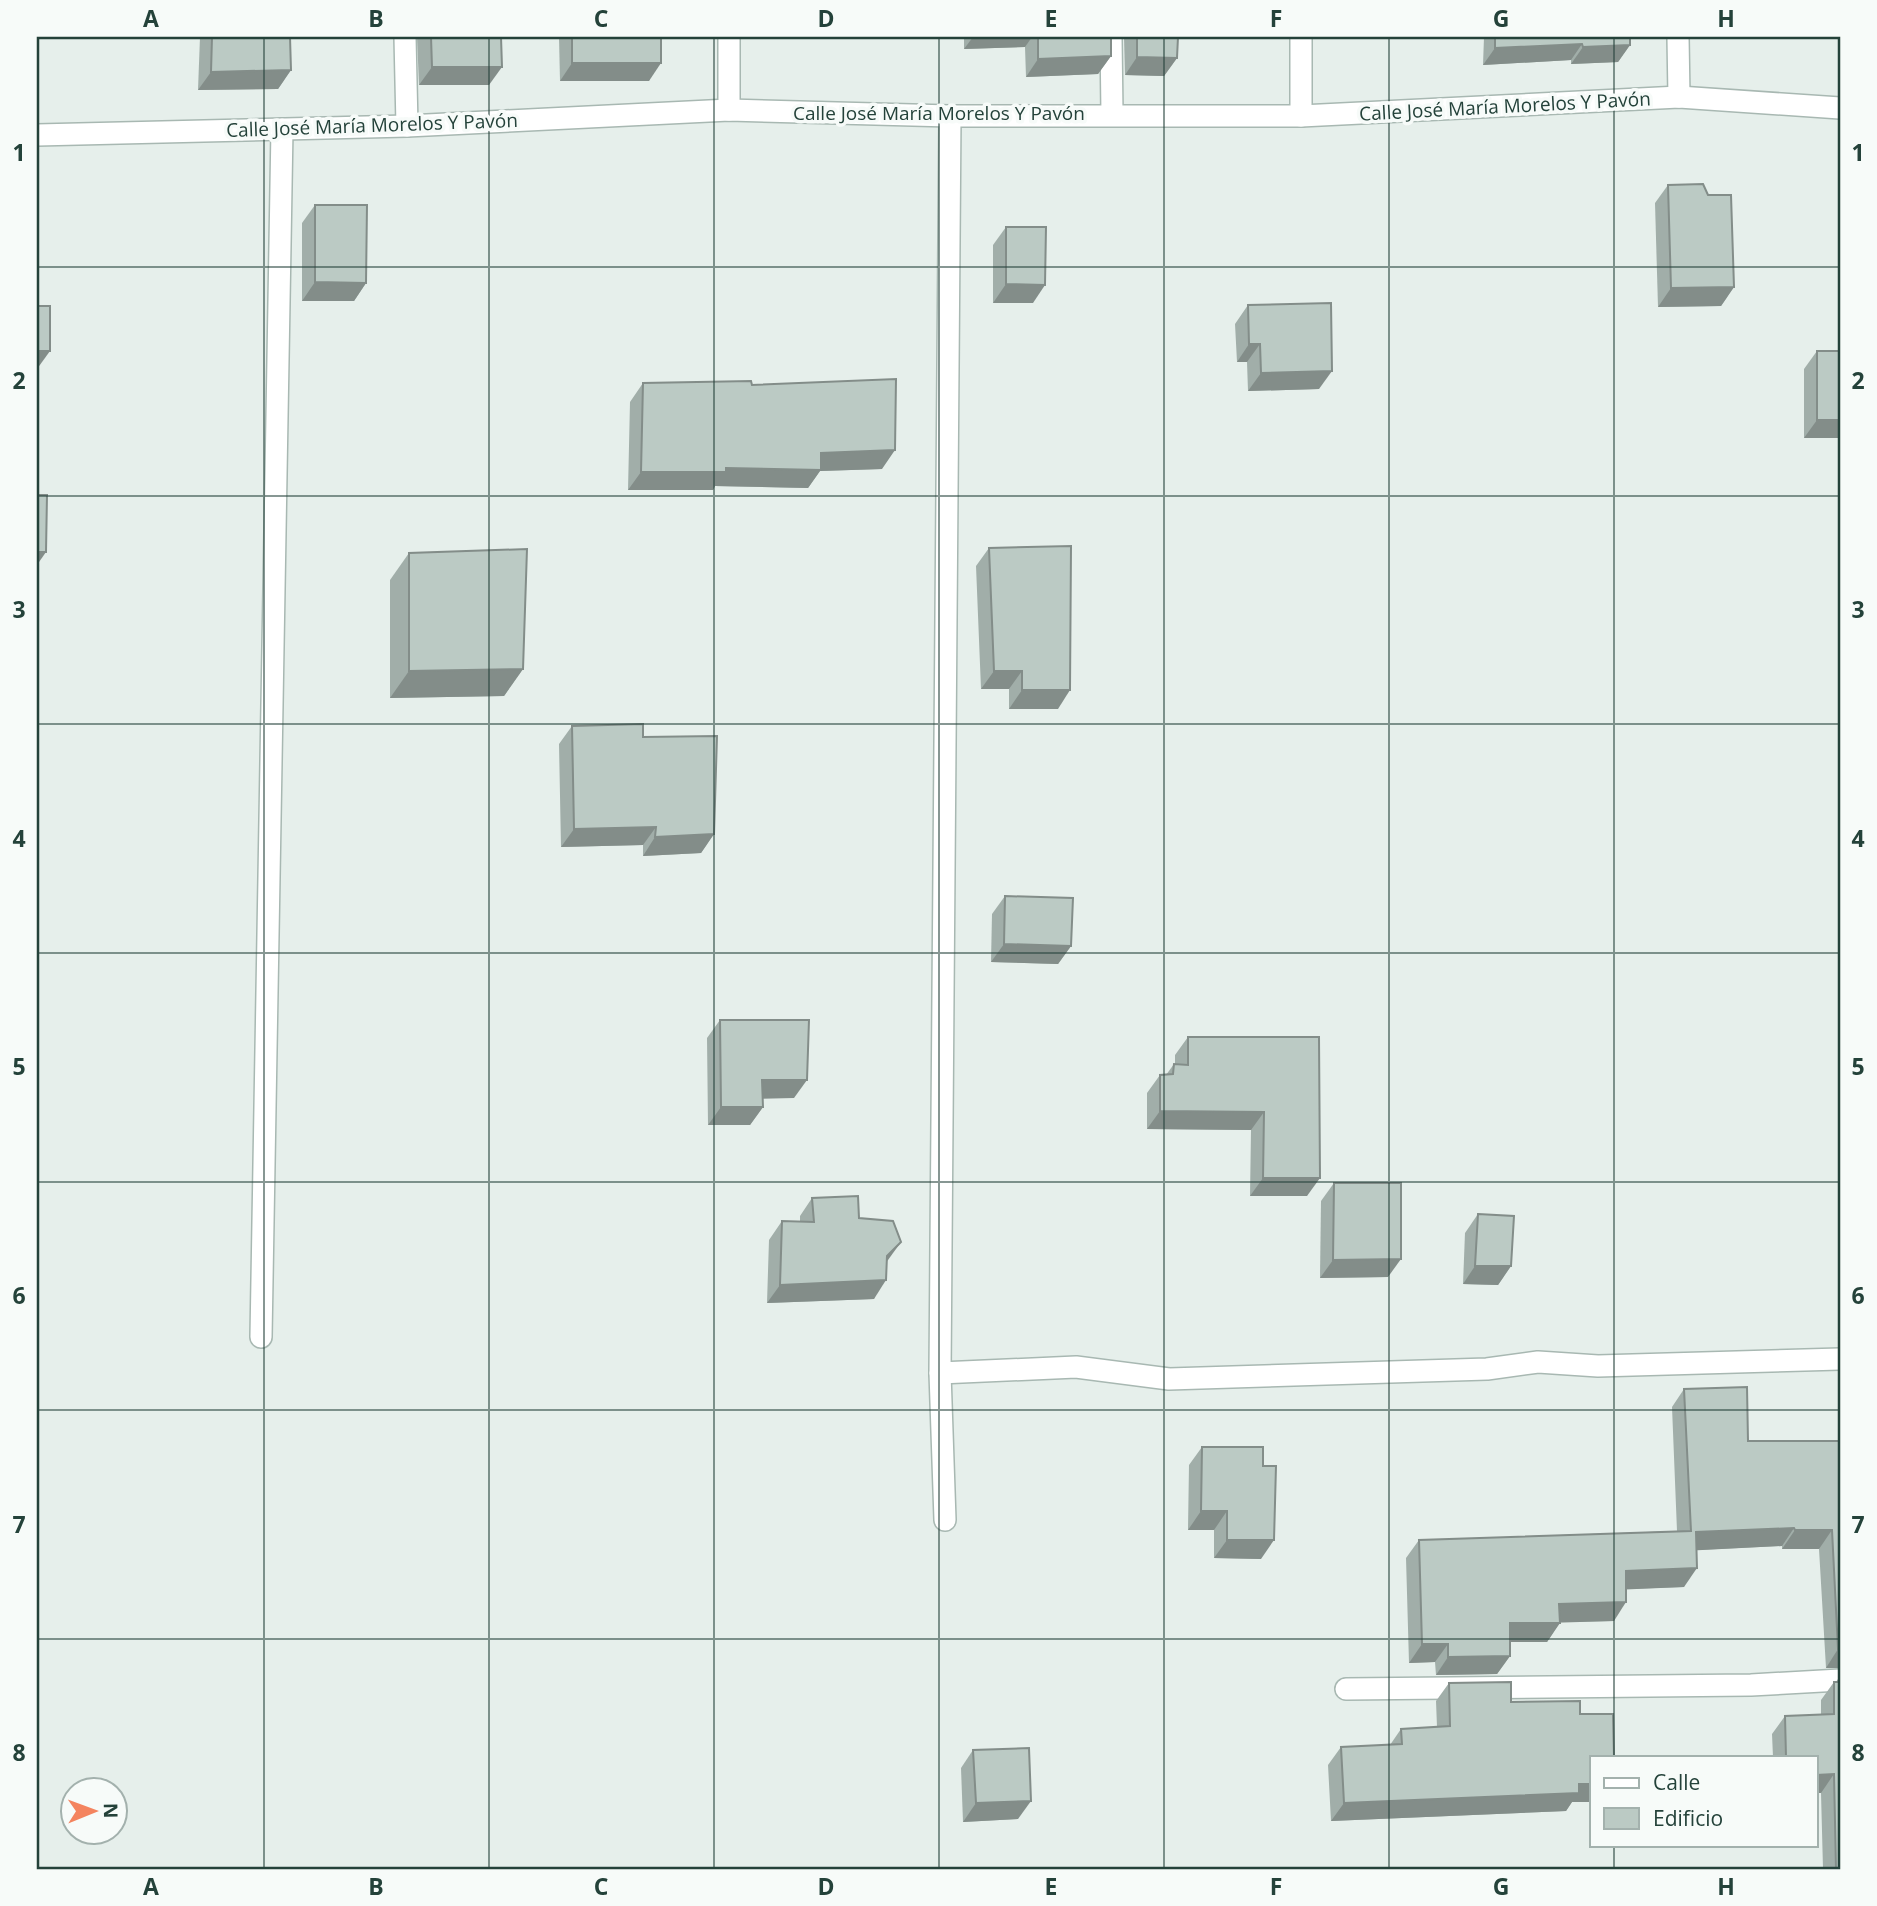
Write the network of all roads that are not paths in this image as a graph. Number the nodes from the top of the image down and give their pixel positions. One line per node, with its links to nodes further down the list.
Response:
1 (405, 37): 12 (street)
2 (729, 37): 8 (street)
3 (1111, 37): 9 (street)
4 (1301, 37): 11 (street)
5 (1678, 37): 6 (street)
6 (1679, 97): 7 (street, Calle José María Morelos Y Pavón); 11 (street, Calle José María Morelos Y Pavón)
7 (1840, 108)
8 (729, 110): 10 (street, Calle José María Morelos Y Pavón); 12 (street, Calle José María Morelos Y Pavón)
9 (1112, 114): 10 (street, Calle José María Morelos Y Pavón); 11 (street, Calle José María Morelos Y Pavón)
10 (950, 116): 17 (street)
11 (1301, 116)
12 (407, 126): 13 (street, Calle José María Morelos Y Pavón)
13 (282, 128): 14 (street, Calle José María Morelos Y Pavón); 15 (street)
14 (37, 135)
15 (261, 1338)
16 (1840, 1359): 17 (street)
17 (940, 1373): 18 (street)
18 (944, 1520)
19 (1840, 1680): 20 (street)
20 (1346, 1689)

